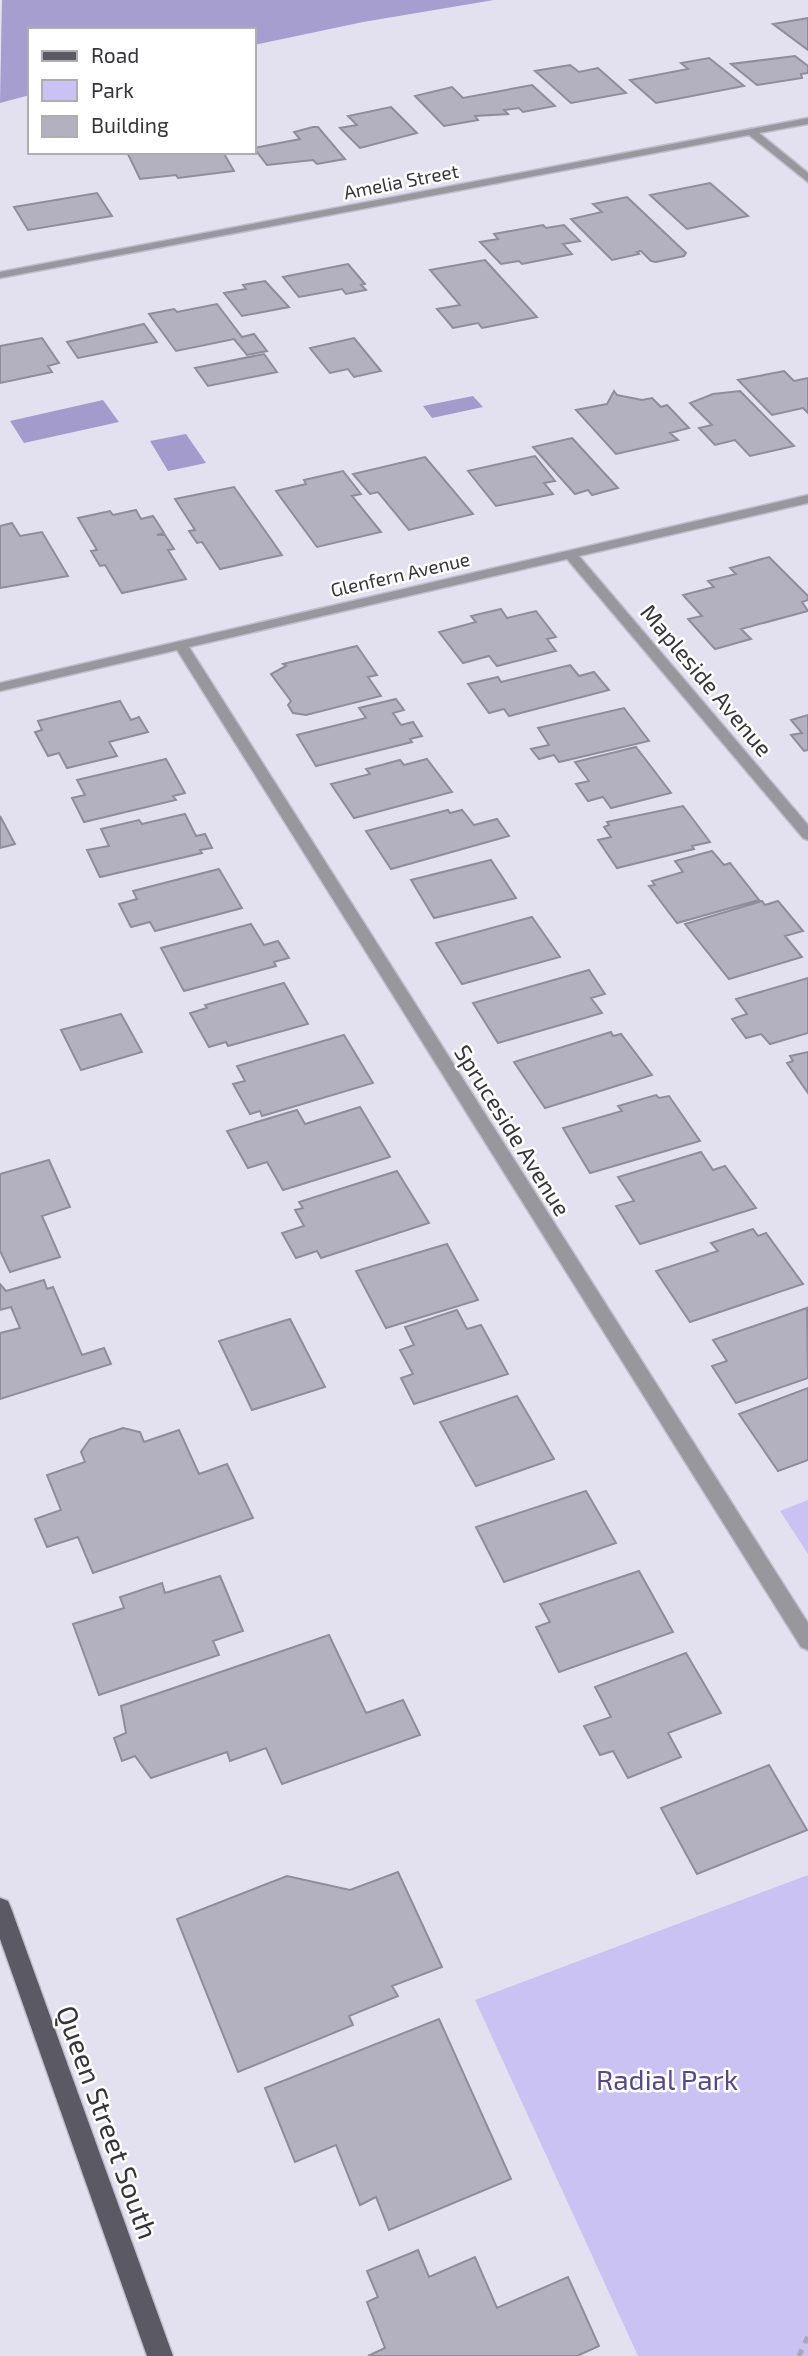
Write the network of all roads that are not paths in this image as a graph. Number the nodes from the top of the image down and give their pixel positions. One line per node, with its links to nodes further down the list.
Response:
1 (808, 121): 2 (street, Amelia Street)
2 (751, 132): 3 (street); 4 (street, Amelia Street)
3 (808, 179)
4 (0, 275)
5 (808, 499): 6 (street, Glenfern Avenue)
6 (571, 555): 7 (street, Glenfern Avenue); 9 (street, Mapleside Avenue)
7 (180, 644): 8 (street, Glenfern Avenue); 10 (street, Spruceside Avenue)
8 (0, 687)
9 (808, 835)
10 (808, 1641)
11 (0, 1908): 12 (main road, Queen Street South)
12 (160, 2356)

